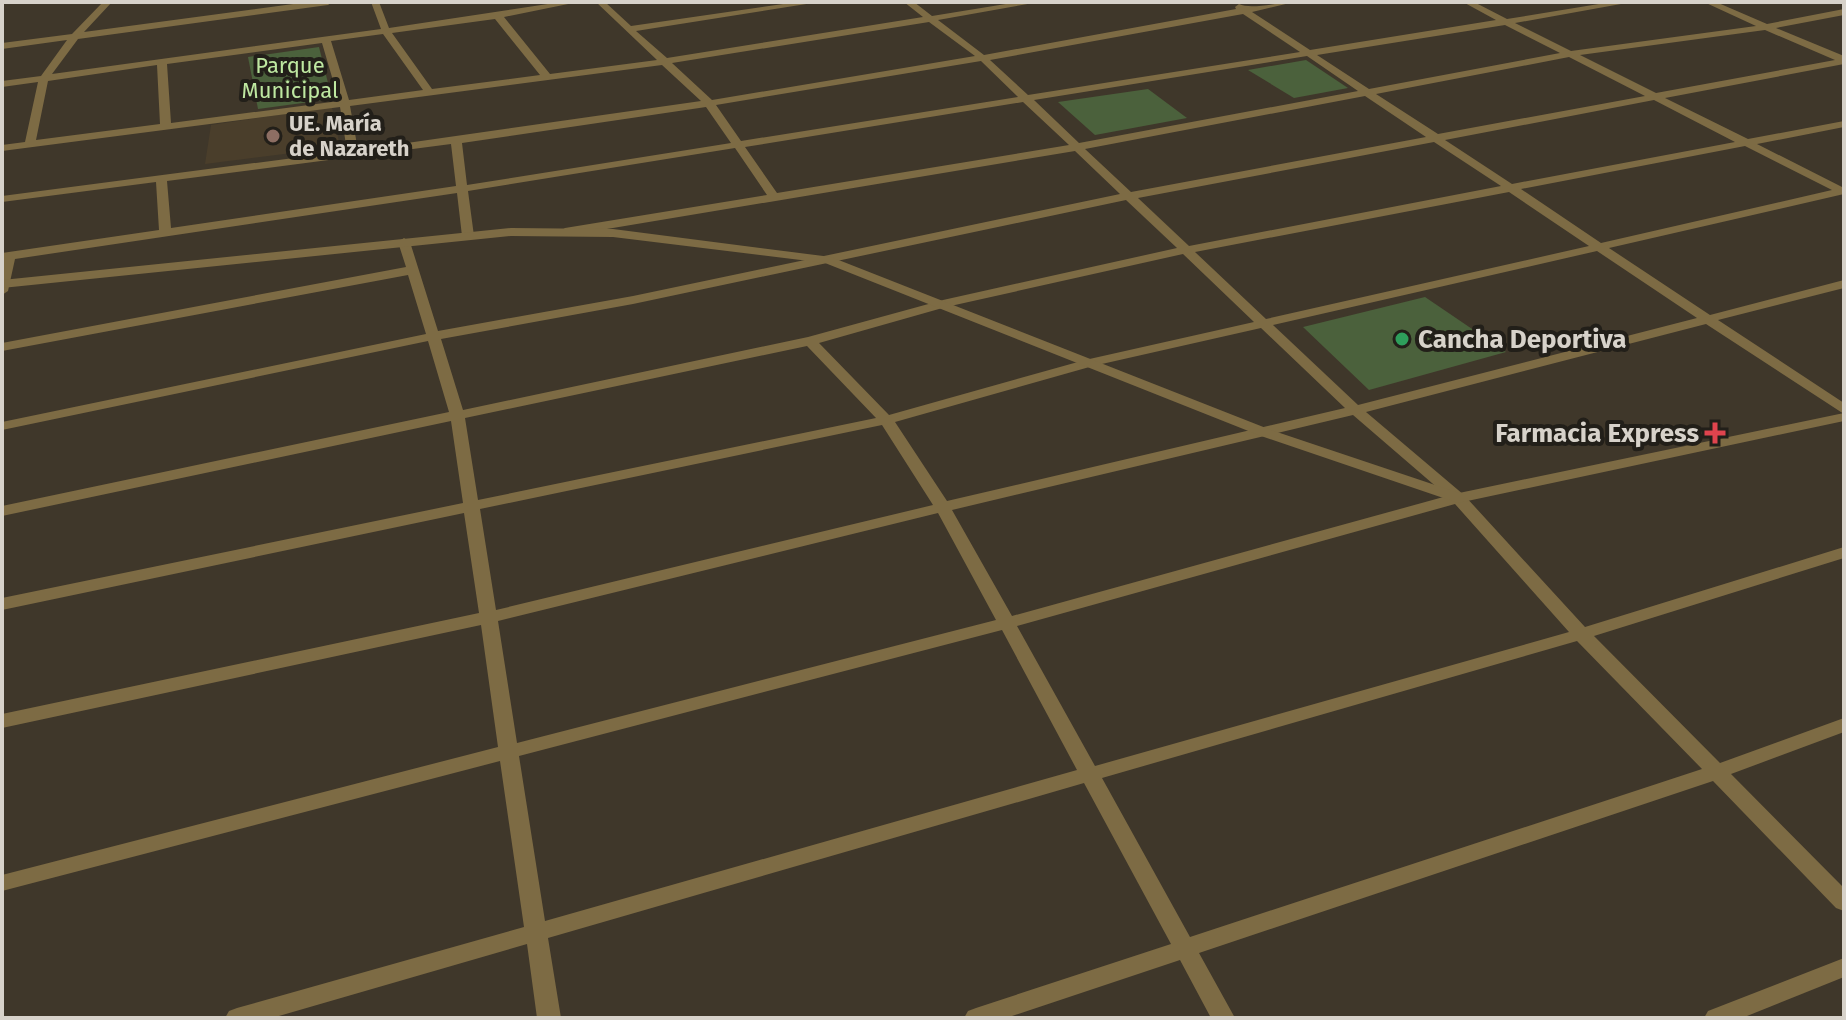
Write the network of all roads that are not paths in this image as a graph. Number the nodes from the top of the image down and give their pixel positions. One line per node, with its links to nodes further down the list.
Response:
1 (108, 2): 22 (street)
2 (328, 2): 22 (street)
3 (375, 2): 21 (street)
4 (574, 2): 16 (street)
5 (600, 2): 20 (street)
6 (815, 2): 20 (street)
7 (908, 2): 17 (street)
8 (1035, 2): 17 (street)
9 (1231, 2): 14 (street)
10 (1290, 2): 14 (street)
11 (1467, 2): 18 (street)
12 (1628, 2): 18 (street)
13 (1708, 2): 19 (street)
14 (1244, 11): 25 (street); 27 (street)
15 (1844, 12): 19 (street)
16 (497, 15): 21 (street); 31 (street)
17 (934, 20): 27 (street); 30 (street)
18 (1505, 21): 25 (street); 26 (street)
19 (1766, 27): 26 (street); 28 (street)
20 (629, 29): 30 (street)
21 (386, 31): 23 (street); 35 (street)
22 (73, 38): 24 (street); 32 (street)
23 (326, 39): 29 (street); 39 (street)
24 (2, 46)
25 (1307, 53): 34 (street); 36 (street)
26 (1569, 54): 34 (street); 37 (street)
27 (984, 59): 36 (street); 38 (street)
28 (1844, 60): 37 (street)
29 (162, 62): 32 (street); 41 (street)
30 (663, 62): 31 (street); 38 (street)
31 (547, 77): 35 (street)
32 (44, 78): 33 (street); 45 (street)
33 (2, 84)
34 (1367, 92): 42 (street); 47 (street)
35 (430, 93): 39 (street)
36 (1025, 97): 46 (street); 47 (street)
37 (1654, 97): 42 (street); 44 (street)
38 (708, 102): 43 (street); 46 (street)
39 (345, 104): 41 (street); 49 (street)
40 (1844, 124): 44 (street)
41 (166, 128): 45 (street)
42 (1436, 138): 51 (street); 54 (street)
43 (456, 140): 49 (street); 52 (street)
44 (1746, 143): 51 (street); 53 (street)
45 (30, 144): 48 (street)
46 (737, 144): 52 (street); 55 (street)
47 (1077, 147): 54 (street); 55 (street)
48 (2, 148)
49 (353, 153): 50 (street)
50 (161, 177): 56 (street); 57 (street)
51 (1511, 188): 61 (street); 62 (street)
52 (461, 189): 57 (street); 59 (street)
53 (1843, 191): 61 (street)
54 (1129, 196): 62 (street); 64 (street)
55 (774, 197): 58 (street)
56 (2, 199)
57 (165, 231): 63 (street)
58 (559, 233): 59 (street); 64 (street)
59 (468, 236): 60 (street)
60 (404, 242): 65 (street); 67 (street)
61 (1599, 246): 69 (street); 70 (street)
62 (1186, 250): 68 (street); 70 (street)
63 (6, 257): 67 (street)
64 (827, 260): 68 (street); 71 (street)
65 (412, 270): 71 (street); 73 (street)
66 (1844, 284): 69 (street)
67 (3, 287)
68 (943, 304): 72 (street); 74 (street)
69 (1707, 319): 75 (street); 76 (street)
70 (1262, 322): 74 (street); 75 (street)
71 (434, 336): 77 (street); 80 (street)
72 (810, 341): 77 (street); 79 (street)
73 (2, 347)
74 (1090, 363): 79 (street); 81 (street)
75 (1353, 408): 81 (street); 82 (street)
76 (1844, 410)
77 (458, 417): 83 (street); 85 (street)
78 (1844, 417): 82 (street)
79 (886, 420): 83 (street); 84 (street)
80 (2, 426)
81 (1266, 433): 82 (street); 84 (street)
82 (1458, 498): 89 (street); 90 (street)
83 (472, 506): 87 (street); 88 (street)
84 (943, 507): 88 (street); 89 (street)
85 (2, 511)
86 (1844, 552): 90 (street)
87 (2, 604)
88 (489, 617): 91 (street); 93 (street)
89 (1007, 623): 93 (street); 95 (street)
90 (1581, 634): 94 (street); 95 (street)
91 (2, 721)
92 (1844, 725): 94 (street)
93 (509, 750): 96 (street); 98 (street)
94 (1716, 772): 97 (street); 99 (street)
95 (1089, 774): 98 (street); 99 (street)
96 (2, 883)
97 (1844, 902)
98 (536, 931): 101 (street); 102 (street)
99 (1185, 949): 103 (street); 104 (street)
100 (1844, 967): 105 (street)
101 (237, 1018)
102 (549, 1018)
103 (976, 1018)
104 (1223, 1018)
105 (1716, 1018)

